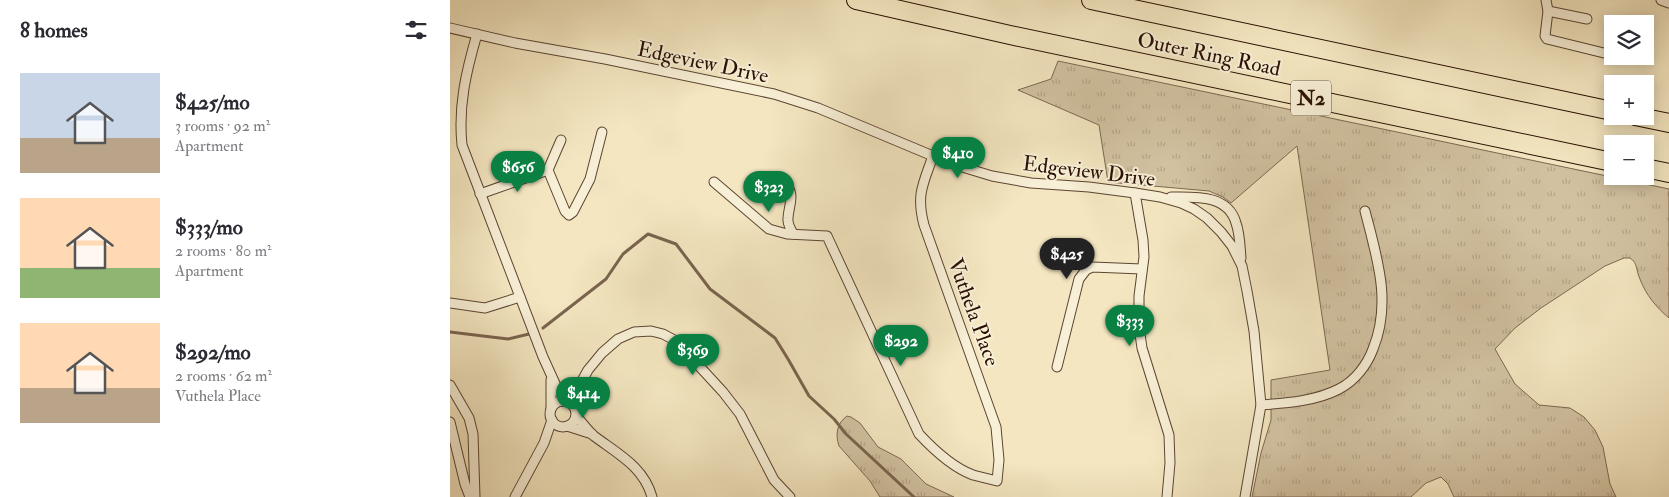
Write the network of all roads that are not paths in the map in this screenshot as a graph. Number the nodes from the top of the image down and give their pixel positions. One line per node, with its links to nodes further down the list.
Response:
1 (856, 0): 17 (highway, Outer Ring Road / N2)
2 (1091, 0): 11 (highway, Outer Ring Road / N2)
3 (1546, 0): 6 (street)
4 (1661, 0): 5 (street)
5 (1669, 3)
6 (1548, 11): 7 (street); 10 (street)
7 (1587, 19)
8 (450, 28): 9 (street, Edgeview Drive)
9 (477, 34): 16 (street, Edgeview Drive); 24 (street)
10 (1604, 53)
11 (1604, 110)
12 (1654, 120): 13 (highway)
13 (1669, 123)
14 (602, 132): 18 (street)
15 (561, 140): 18 (street)
16 (933, 156): 23 (street, Edgeview Drive); 27 (street, Vuthela Place)
17 (1604, 160)
18 (548, 170): 24 (street)
19 (1654, 170): 20 (highway)
20 (1669, 174)
21 (782, 180): 27 (street)
22 (714, 182): 27 (street)
23 (1134, 193): 25 (street, Edgeview Drive); 29 (street)
24 (480, 194): 30 (street)
25 (1160, 197): 28 (street, Edgeview Drive); 28 (street)
26 (1365, 212): 36 (street)
27 (793, 234)
28 (1242, 266): 36 (street, Edgeview Drive)
29 (1142, 269): 32 (street); 49 (street)
30 (520, 296): 31 (street); 33 (street)
31 (450, 303)
32 (1057, 367)
33 (551, 375): 35 (street); 37 (street)
34 (450, 385): 45 (street)
35 (566, 402): 37 (street); 38 (street); 48 (street)
36 (1261, 406): 50 (street, Edgeview Drive)
37 (551, 409): 39 (street)
38 (576, 416): 41 (street); 42 (street)
39 (552, 420): 41 (street); 43 (street)
40 (450, 422): 44 (street)
41 (565, 427): 42 (street); 43 (street)
42 (592, 434): 47 (street)
43 (544, 443): 46 (street)
44 (470, 497)
45 (476, 497)
46 (515, 497)
47 (652, 497)
48 (790, 497)
49 (1167, 497)
50 (1245, 497)

